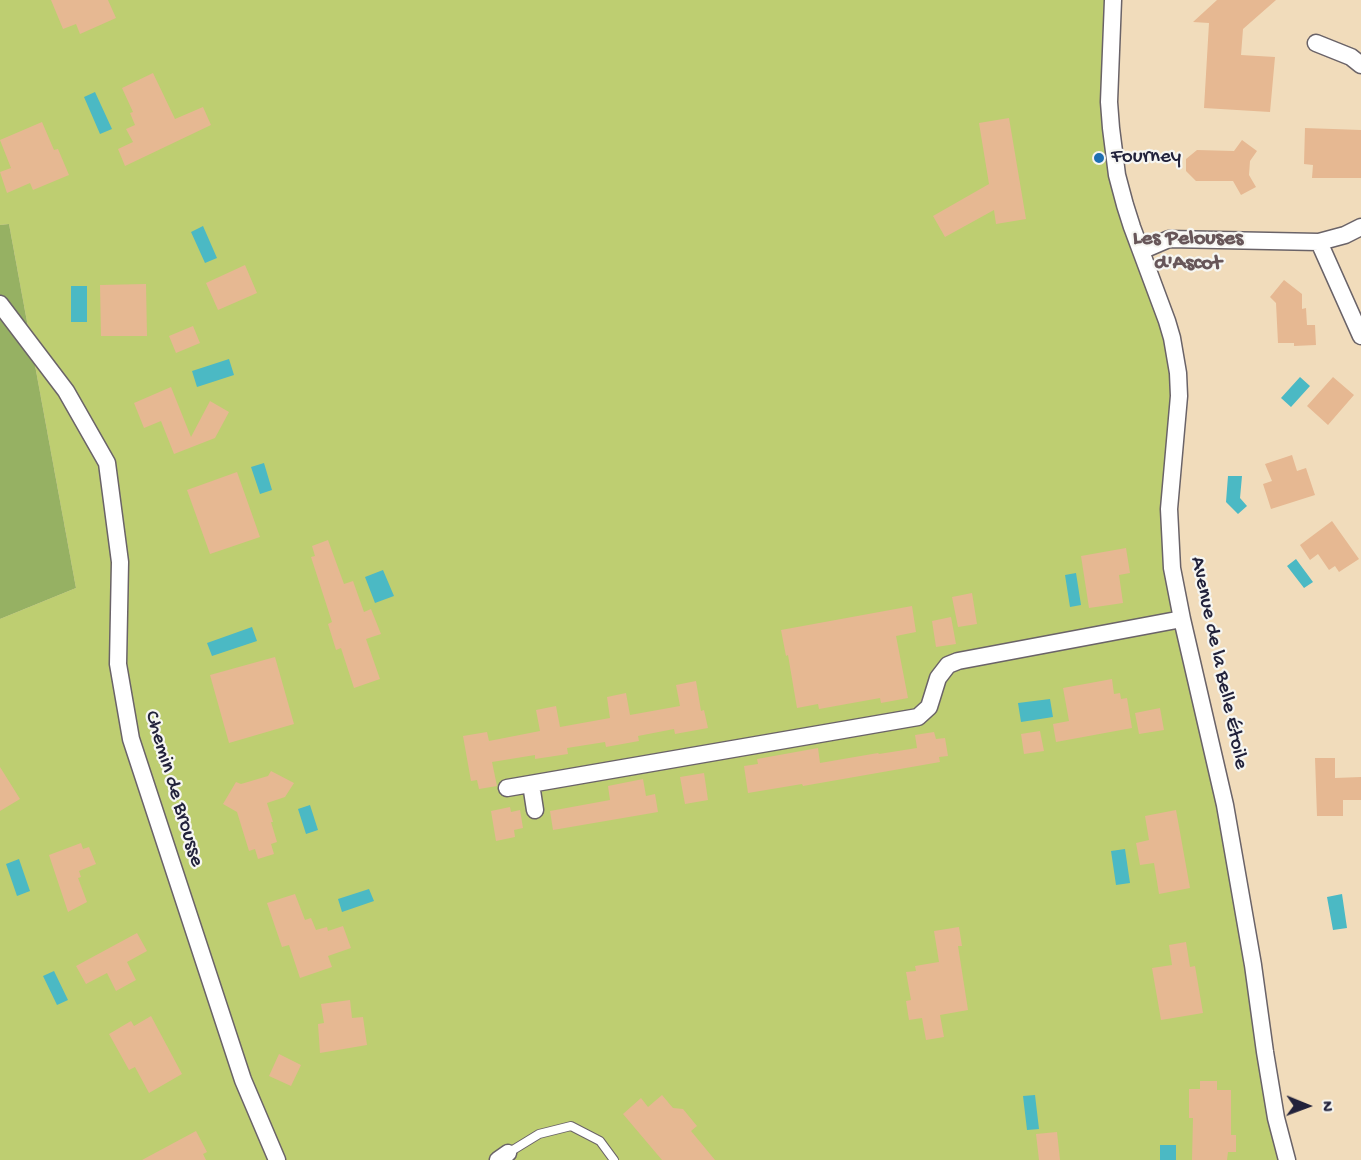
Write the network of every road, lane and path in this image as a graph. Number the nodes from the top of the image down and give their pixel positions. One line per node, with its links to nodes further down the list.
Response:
1 (1113, 0): 6 (street, Avenue de la Belle Étoile)
2 (1316, 43): 3 (street)
3 (1361, 65)
4 (1361, 227): 5 (street)
5 (1319, 242): 6 (street); 8 (street)
6 (1141, 251): 9 (street, Avenue de la Belle Étoile)
7 (0, 304): 14 (street, Chemin de Brousse)
8 (1361, 336)
9 (1182, 619): 10 (street); 16 (street, Avenue de la Belle Étoile)
10 (531, 784): 11 (street); 12 (street)
11 (507, 788)
12 (535, 810)
13 (503, 1156): 15 (lane)
14 (277, 1160)
15 (614, 1160)
16 (1287, 1160)

